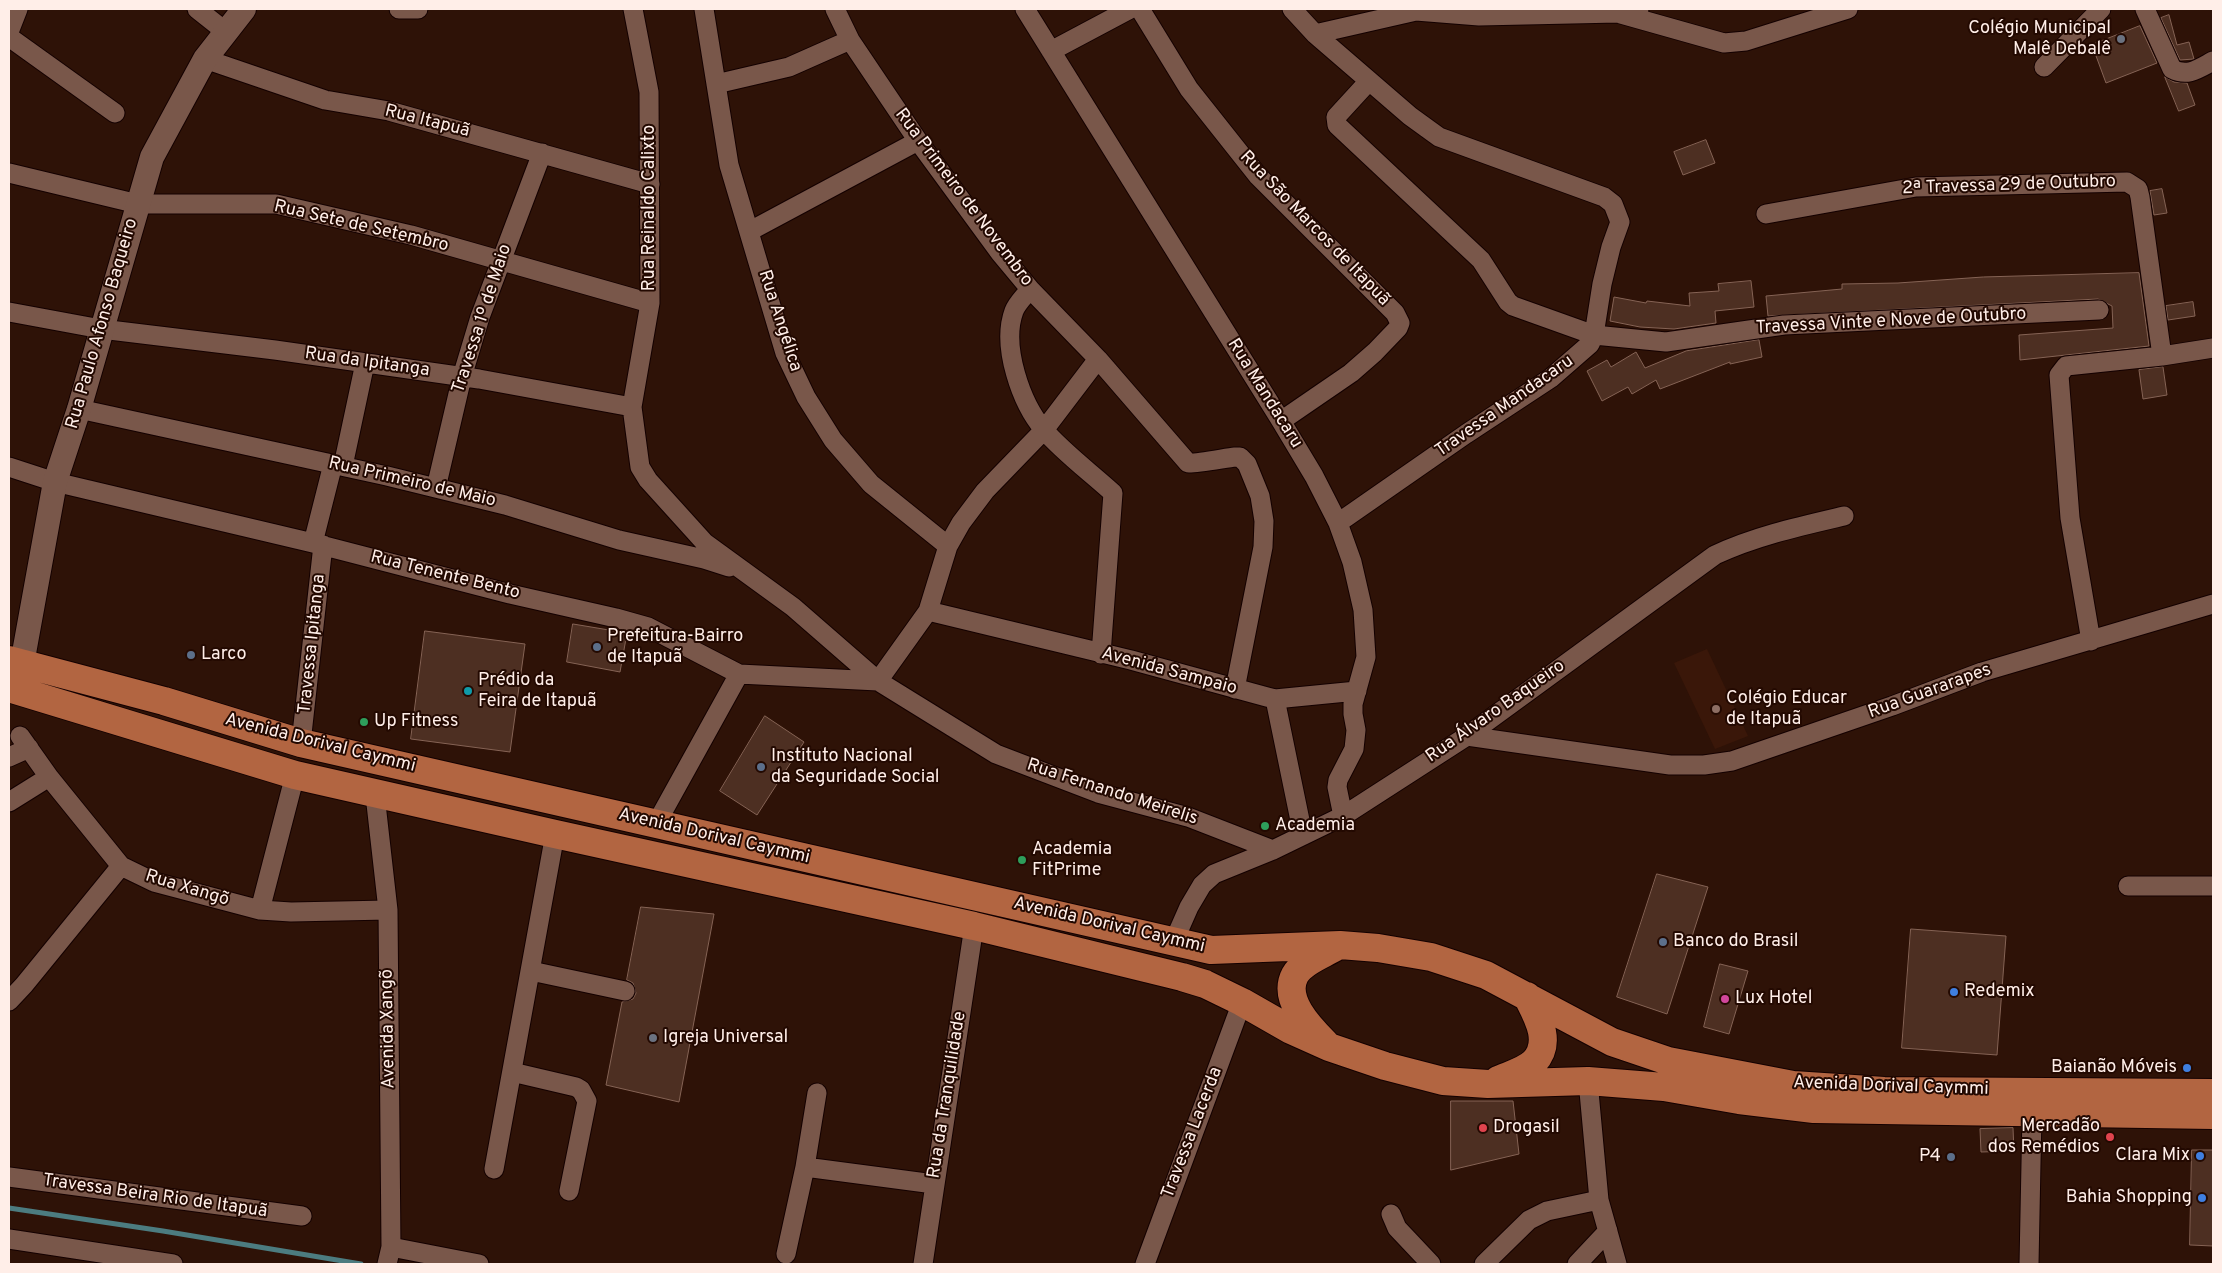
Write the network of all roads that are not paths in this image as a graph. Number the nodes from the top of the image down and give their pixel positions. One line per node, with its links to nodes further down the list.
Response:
1 (18, 9): 19 (street)
2 (197, 9): 20 (street)
3 (244, 9): 20 (street, Rua Paulo Afonso Baqueiro)
4 (398, 9): 5 (street)
5 (418, 9)
6 (633, 9): 34 (street, Rua Reinaldo Calixto)
7 (704, 9): 29 (street, Rua Angélica)
8 (835, 9): 23 (street, Rua Primeiro de Novembro)
9 (1025, 9): 24 (street, Rua Mandacaru)
10 (1130, 9): 24 (street)
11 (1140, 9): 52 (street, Rua São Marcos de Itapuã)
12 (1292, 9): 21 (street)
13 (1639, 9): 18 (street)
14 (1848, 9): 18 (street)
15 (2102, 9): 27 (street)
16 (2145, 9): 26 (street)
17 (1415, 10): 18 (street); 21 (street)
18 (1618, 12)
19 (9, 32)
20 (226, 32): 25 (street, Rua Paulo Afonso Baqueiro)
21 (1315, 34): 28 (street)
22 (9, 36): 30 (street)
23 (850, 40): 29 (street); 31 (street, Rua Primeiro de Novembro)
24 (1051, 51): 52 (street, Rua Mandacaru)
25 (205, 59): 32 (street, Rua Itapuã); 35 (street, Rua Paulo Afonso Baqueiro)
26 (2213, 62)
27 (2044, 67)
28 (1369, 82): 44 (street, Travessa Vinte e Nove de Outubro); 44 (street, Travessa Mandacaru)
29 (716, 84): 37 (street, Rua Angélica)
30 (115, 113)
31 (918, 141): 37 (street); 39 (street, Rua Primeiro de Novembro)
32 (542, 153): 34 (street, Rua Itapuã); 38 (street, Travessa 1º de Maio)
33 (9, 173): 35 (street, Rua Sete de Setembro)
34 (650, 184): 40 (street, Rua Reinaldo Calixto)
35 (138, 204): 38 (street, Rua Sete de Setembro); 43 (street, Rua Paulo Afonso Baqueiro)
36 (1766, 214): 46 (street, 2ª Travessa 29 de Outubro)
37 (750, 231): 61 (street, Rua Angélica)
38 (501, 262): 40 (street, Rua Sete de Setembro); 49 (street, Travessa 1º de Maio)
39 (1030, 289): 47 (street, Rua Primeiro de Novembro); 53 (street)
40 (650, 304): 50 (street, Rua Reinaldo Calixto)
41 (2099, 310): 44 (street, Travessa Vinte e Nove de Outubro)
42 (9, 312): 43 (street, Rua da Ipitanga)
43 (100, 329): 48 (street, Rua da Ipitanga); 51 (street, Rua Paulo Afonso Baqueiro)
44 (1594, 335): 59 (street, Travessa Mandacaru)
45 (2213, 348): 46 (street)
46 (2162, 356): 65 (street)
47 (1098, 358): 53 (street); 71 (street, Rua Primeiro de Novembro)
48 (364, 363): 49 (street, Rua da Ipitanga); 54 (street, Travessa Ipitanga)
49 (462, 377): 50 (street, Rua da Ipitanga); 57 (street, Travessa 1º de Maio)
50 (632, 407): 62 (street, Rua Reinaldo Calixto)
51 (79, 409): 54 (street, Rua Primeiro de Maio); 56 (street, Rua Paulo Afonso Baqueiro)
52 (1281, 421): 59 (street, Rua Mandacaru)
53 (1044, 430): 61 (street); 66 (street)
54 (338, 465): 57 (street, Rua Primeiro de Maio); 60 (street, Travessa Ipitanga)
55 (9, 467): 56 (street, Rua Tenente Bento)
56 (55, 482): 60 (street, Rua Tenente Bento); 67 (street, Rua Paulo Afonso Baqueiro)
57 (436, 488): 62 (street, Rua Primeiro de Maio)
58 (1844, 516): 74 (street, Rua Álvaro Baqueiro)
59 (1338, 523): 72 (street, Rua Mandacaru)
60 (318, 544): 68 (street, Rua Tenente Bento); 75 (street, Travessa Ipitanga)
61 (948, 546): 64 (street)
62 (743, 570): 69 (street, Rua Fernando Meirelis)
63 (2213, 604): 65 (street, Rua Guararapes)
64 (928, 611): 66 (street, Avenida Sampaio); 69 (street)
65 (2091, 641): 74 (street, Rua Guararapes)
66 (1101, 654): 71 (street, Avenida Sampaio)
67 (16, 662): 75 (main road, Avenida Dorival Caymmi)
68 (739, 674): 69 (street, Rua Tenente Bento); 82 (street)
69 (878, 681): 85 (street, Rua Fernando Meirelis)
70 (9, 688): 77 (main road, Avenida Dorival Caymmi)
71 (1236, 689): 73 (street, Avenida Sampaio)
72 (1357, 691): 73 (street, Avenida Sampaio); 81 (street, Rua Mandacaru)
73 (1275, 699): 84 (street)
74 (1467, 736): 81 (street, Rua Álvaro Baqueiro)
75 (301, 742): 82 (main road, Avenida Dorival Caymmi)
76 (9, 757): 78 (street, Rua Xangõ)
77 (295, 775): 79 (main road, Avenida Dorival Caymmi); 89 (street)
78 (50, 777): 80 (street); 86 (street, Rua Xangõ)
79 (375, 795): 83 (main road, Avenida Dorival Caymmi); 90 (street, Avenida Xangõ)
80 (9, 802)
81 (1343, 816): 84 (street, Rua Álvaro Baqueiro)
82 (656, 824): 92 (main road, Avenida Dorival Caymmi)
83 (554, 834): 91 (main road, Avenida Dorival Caymmi); 94 (street)
84 (1303, 835): 85 (street, Rua Álvaro Baqueiro)
85 (1274, 850): 92 (street, Rua Álvaro Baqueiro)
86 (121, 866): 89 (street, Rua Xangõ); 97 (street)
87 (2128, 886): 88 (street)
88 (2213, 886)
89 (260, 910): 90 (street, Rua Xangõ)
90 (388, 910): 117 (street, Avenida Xangõ)
91 (974, 926): 98 (main road, Avenida Dorival Caymmi); 110 (street, Rua da Tranquilidade)
92 (1174, 942): 93 (main road, Avenida Dorival Caymmi)
93 (1340, 945): 96 (main road, Avenida Dorival Caymmi); 99 (main road)
94 (531, 970): 95 (street); 100 (street)
95 (625, 991)
96 (1527, 996): 102 (main road); 104 (main road, Avenida Dorival Caymmi)
97 (9, 1001)
98 (1242, 1002): 99 (main road, Avenida Dorival Caymmi); 122 (street, Travessa Lacerda)
99 (1329, 1047): 102 (main road, Avenida Dorival Caymmi)
100 (512, 1072): 108 (street); 111 (street)
101 (1588, 1081): 102 (main road, Avenida Dorival Caymmi); 105 (main road, Avenida Dorival Caymmi); 112 (street)
102 (1488, 1084)
103 (817, 1093): 107 (street)
104 (2213, 1093)
105 (2032, 1113): 106 (main road, Avenida Dorival Caymmi); 127 (street)
106 (2213, 1115)
107 (805, 1167): 110 (street); 118 (street)
108 (494, 1169)
109 (9, 1177): 114 (street, Travessa Beira Rio de Itapuã)
110 (934, 1184): 121 (street, Rua da Tranquilidade)
111 (569, 1191)
112 (1599, 1200): 115 (street); 124 (street)
113 (1391, 1214): 123 (street)
114 (302, 1216)
115 (1608, 1231): 125 (street); 126 (street)
116 (9, 1239): 119 (street)
117 (389, 1254): 120 (street)
118 (786, 1254)
119 (173, 1264)
120 (480, 1264)
121 (923, 1264)
122 (1145, 1264)
123 (1430, 1264)
124 (1484, 1264)
125 (1577, 1264)
126 (1617, 1264)
127 (2029, 1264)

